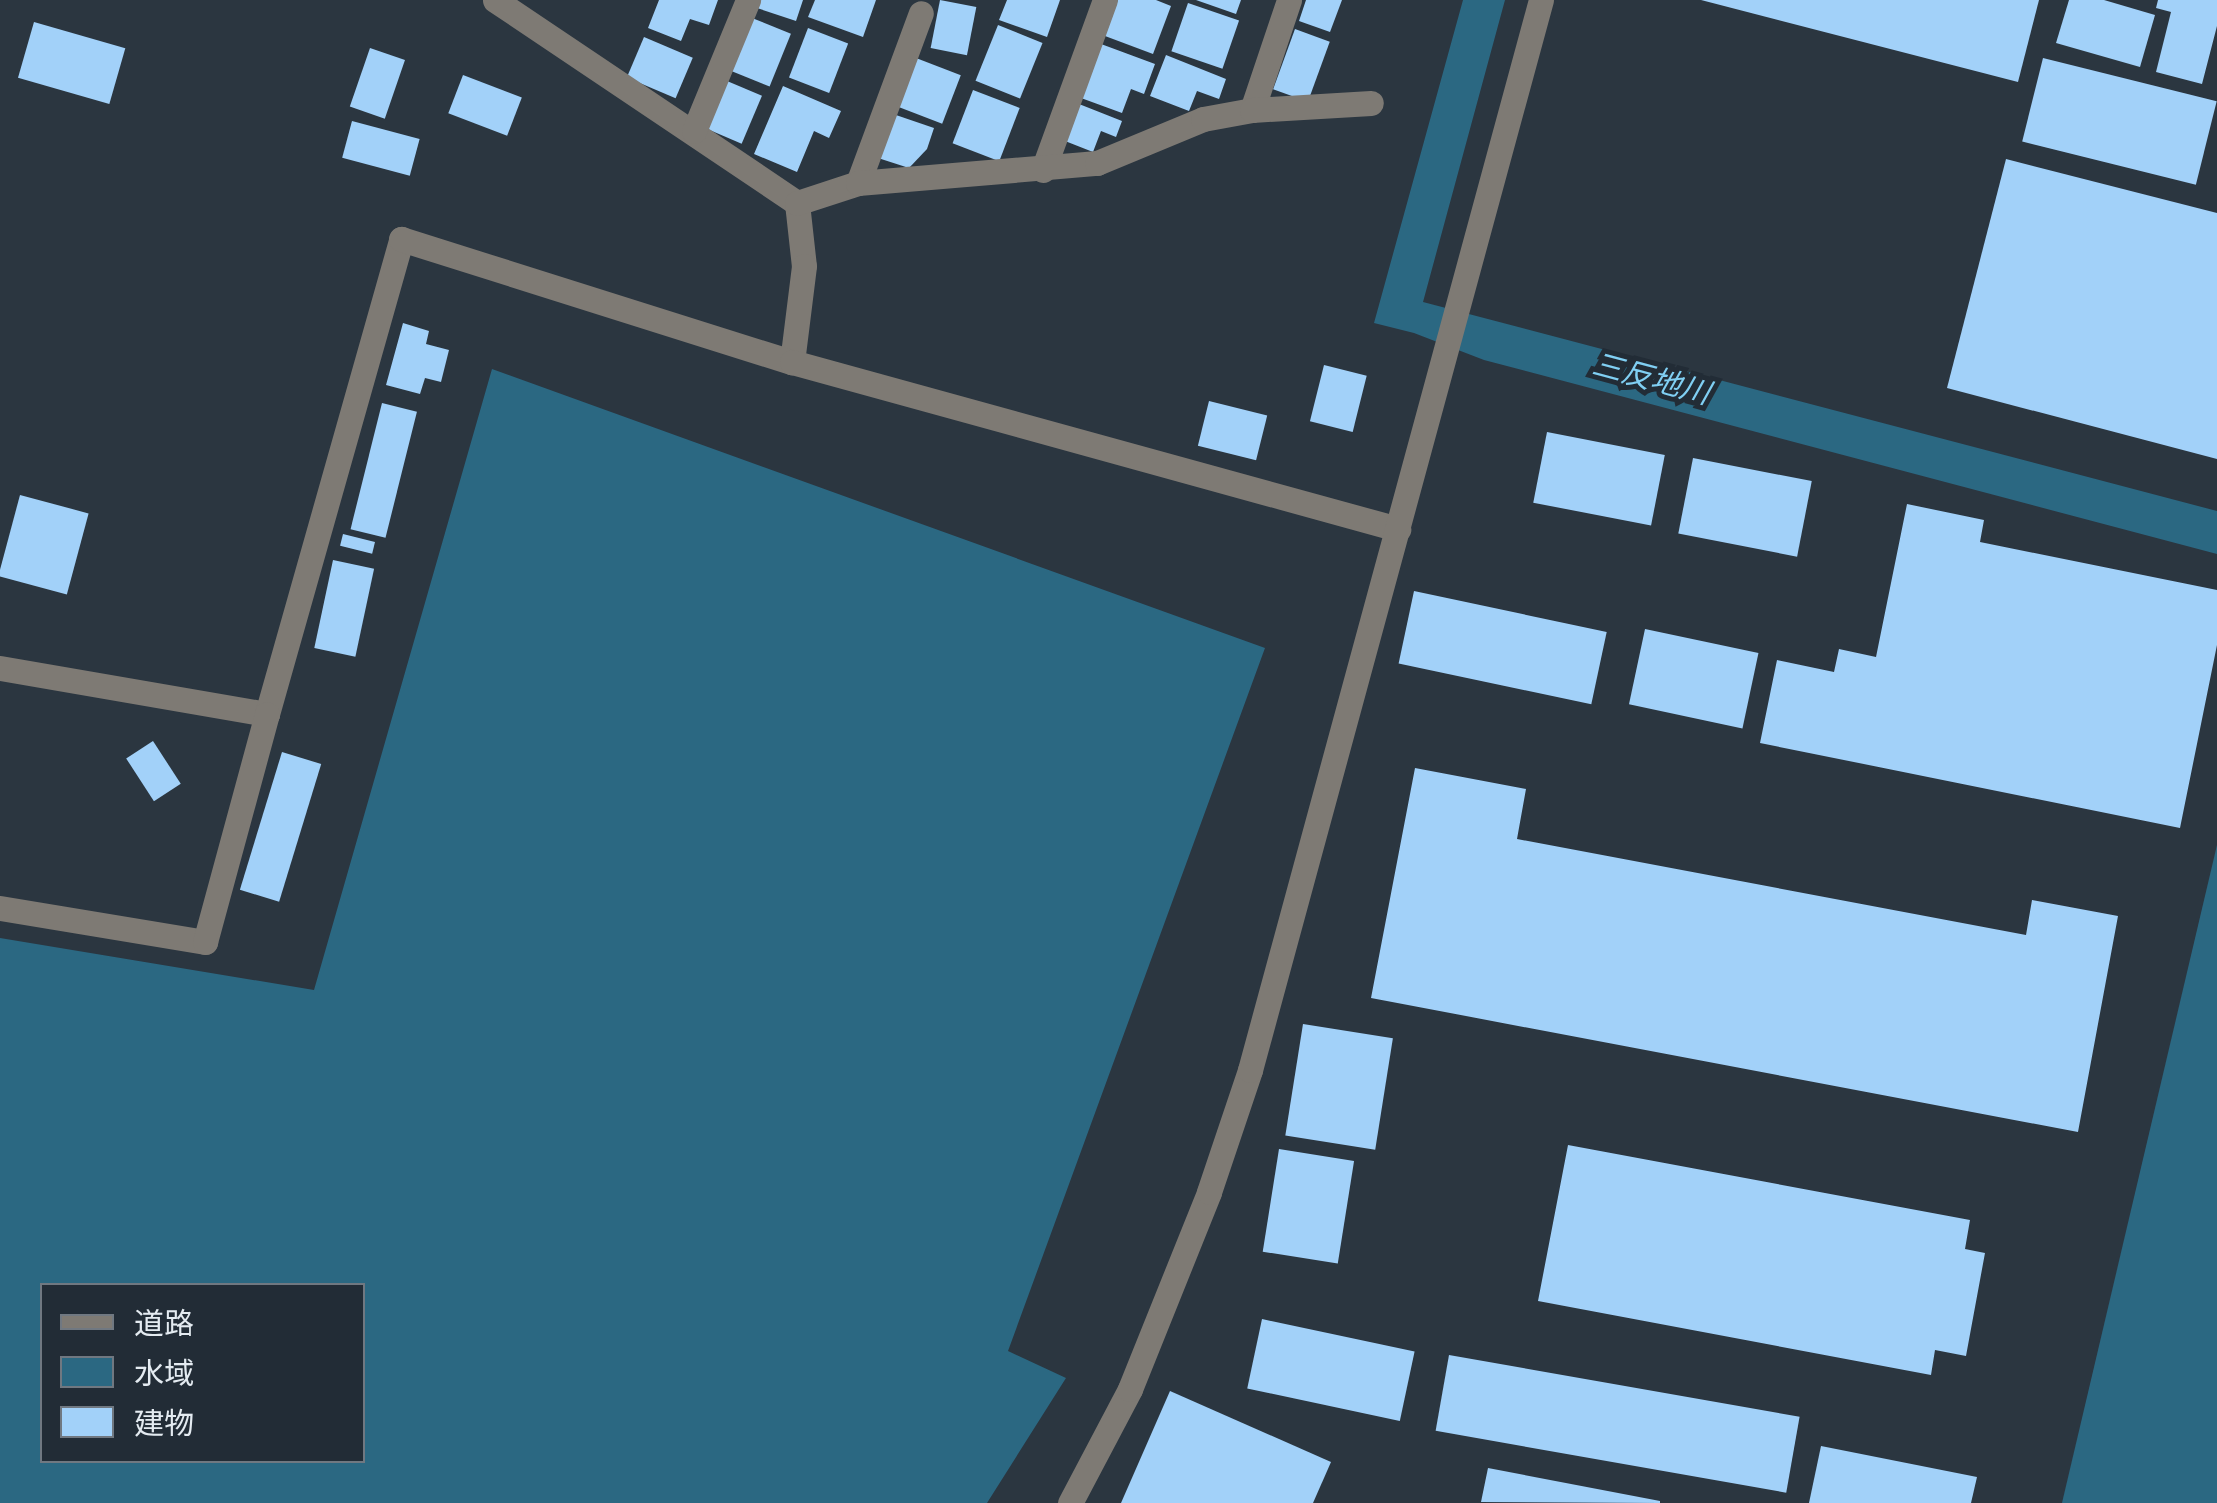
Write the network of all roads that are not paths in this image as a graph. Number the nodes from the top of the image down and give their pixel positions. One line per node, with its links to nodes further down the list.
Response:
1 (495, 0): 9 (street)
2 (748, 0): 9 (street)
3 (1105, 0): 10 (street)
4 (1289, 0): 8 (street)
5 (1541, 0): 14 (street)
6 (921, 12): 11 (street)
7 (1371, 103): 8 (street)
8 (1252, 110): 10 (street)
9 (694, 131): 12 (street)
10 (1043, 170): 11 (street)
11 (858, 183): 12 (street)
12 (797, 203): 13 (street)
13 (792, 362): 14 (street); 16 (street)
14 (1398, 529): 18 (street)
15 (0, 668): 16 (street)
16 (267, 714): 17 (street)
17 (0, 908)
18 (1070, 1503)

